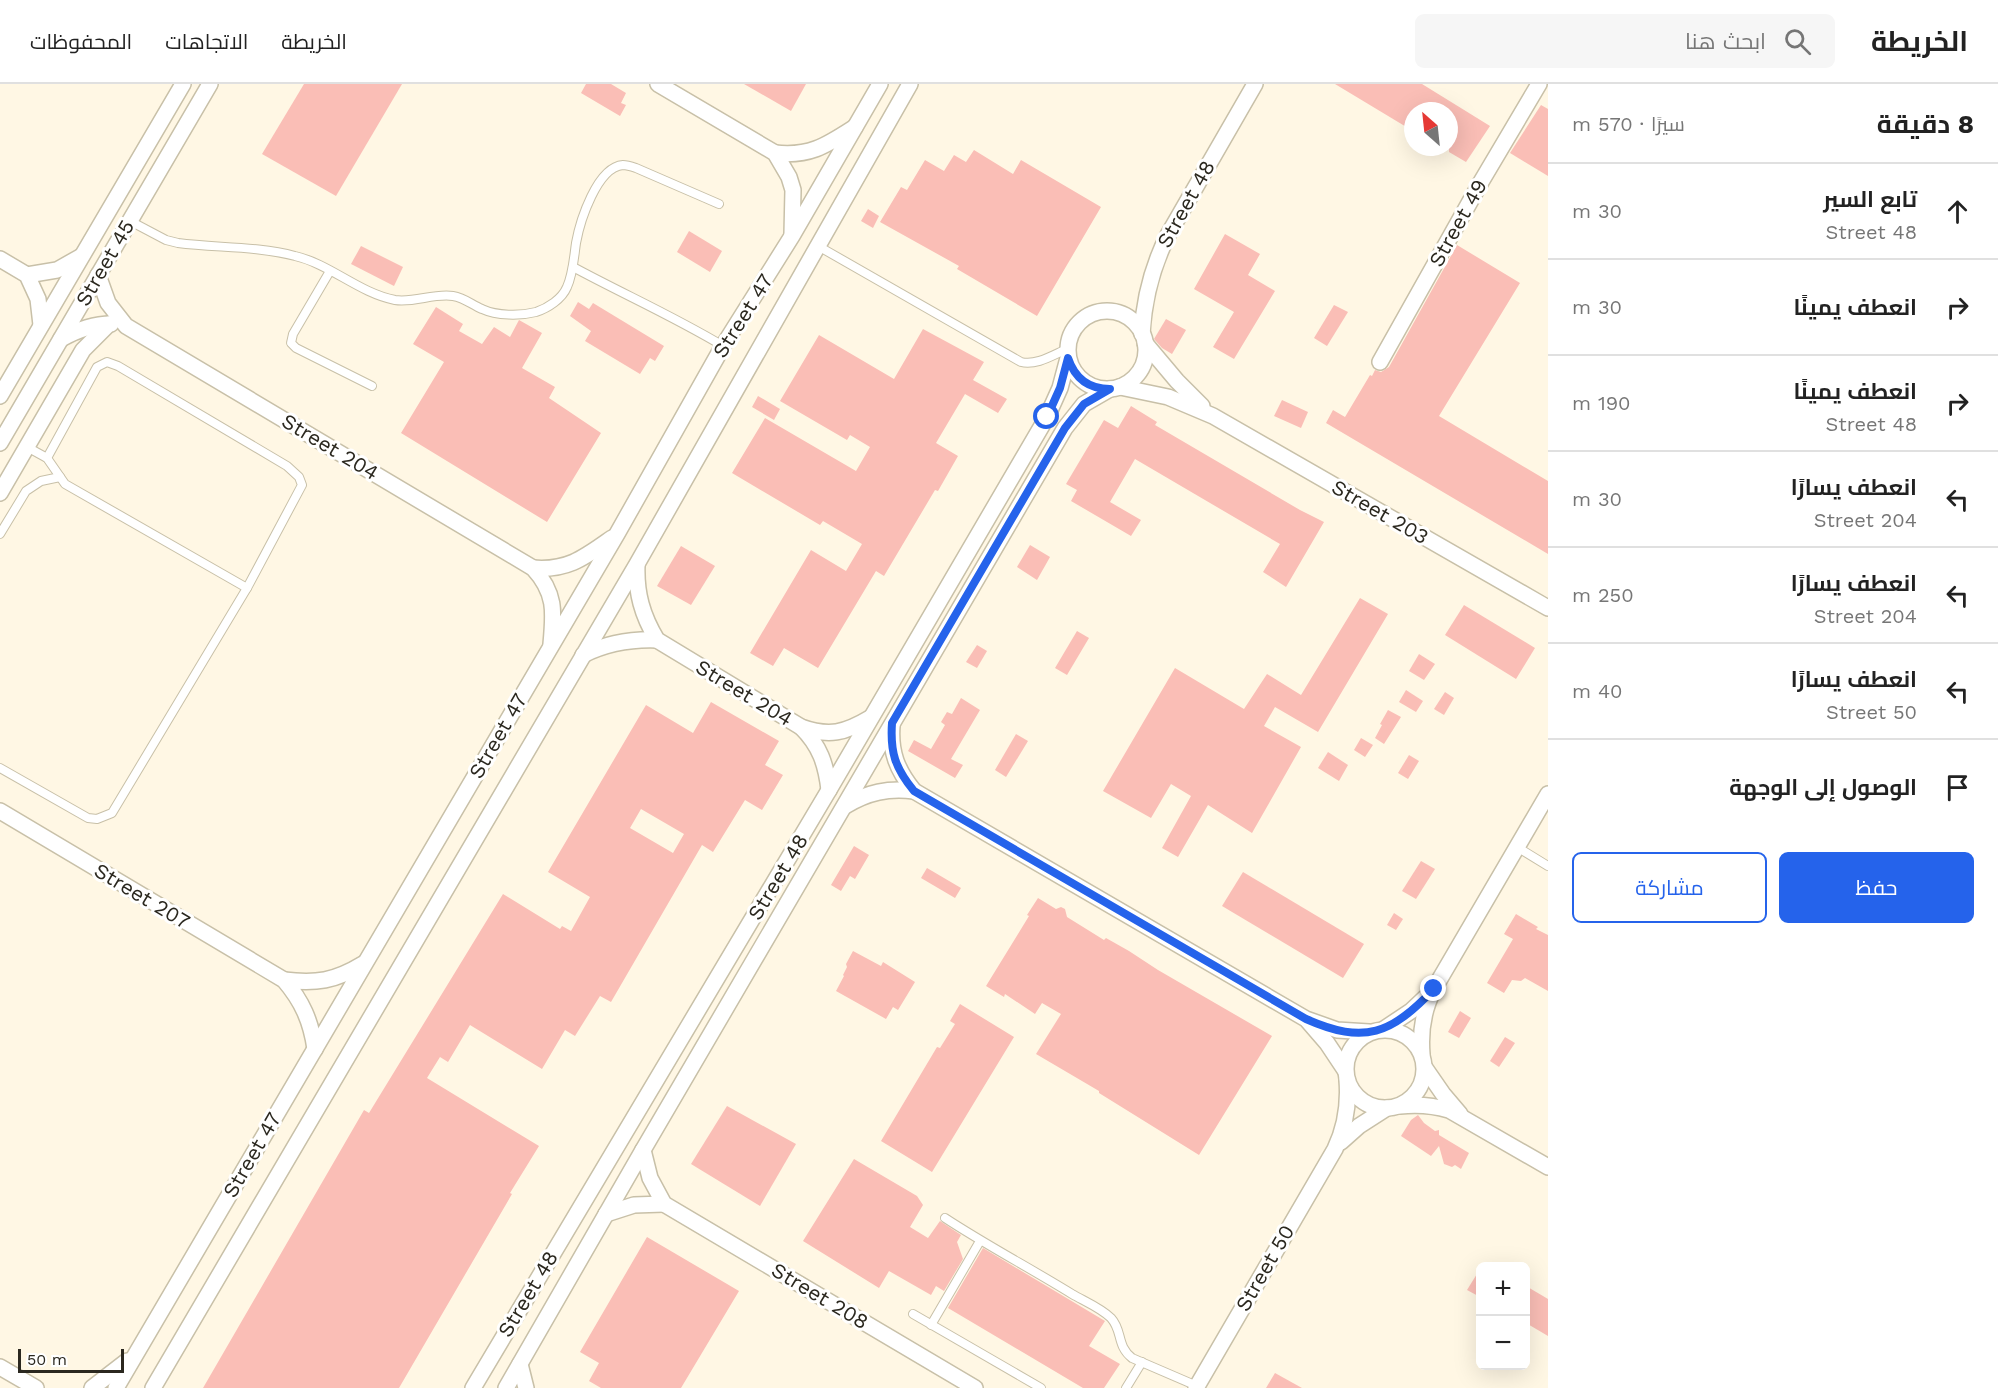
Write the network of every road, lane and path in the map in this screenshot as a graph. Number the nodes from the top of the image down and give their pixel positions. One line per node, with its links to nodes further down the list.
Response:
1 (183, 84): 14 (street, Street 45)
2 (210, 84): 11 (street, Street 45)
3 (657, 84): 9 (street)
4 (880, 84): 8 (street, Street 47)
5 (910, 84): 13 (street, Street 47)
6 (1255, 84): 23 (street, Street 48)
7 (1539, 84): 27 (street, Street 49)
8 (858, 124): 9 (street); 12 (street, Street 47)
9 (775, 153): 12 (street)
10 (719, 204): 16 (lane)
11 (130, 221): 17 (lane); 19 (street, Street 45)
12 (792, 236): 25 (street, Street 47)
13 (818, 246): 26 (lane); 39 (street, Street 47)
14 (83, 255): 18 (street); 21 (street, Street 45)
15 (0, 259): 18 (street)
16 (573, 267): 17 (lane); 25 (lane)
17 (330, 271): 28 (lane)
18 (27, 274): 21 (street)
19 (98, 275): 22 (street, Street 204); 24 (street, Street 45)
20 (109, 324): 22 (street, Street 204); 24 (street, Street 204); 33 (street)
21 (41, 326): 30 (street, Street 45)
22 (126, 326): 40 (street, Street 204)
23 (1144, 338): 26 (street); 29 (street); 31 (street, Street 203)
24 (61, 339): 32 (street, Street 45)
25 (723, 346): 38 (street, Street 47)
26 (1068, 354): 29 (street); 46 (street, Street 48)
27 (1380, 363)
28 (372, 386)
29 (1115, 388): 31 (street, Street 203); 47 (street, Street 48)
30 (0, 396)
31 (1213, 416): 42 (street, Street 203)
32 (0, 443)
33 (27, 447): 34 (lane); 36 (street)
34 (47, 458): 35 (lane); 41 (lane)
35 (60, 477): 37 (lane); 41 (lane)
36 (0, 493)
37 (0, 534)
38 (617, 534): 40 (street); 44 (street, Street 47)
39 (637, 564): 43 (street); 45 (street, Street 47)
40 (533, 568): 44 (street, Street 204)
41 (247, 588): 49 (lane)
42 (1548, 608)
43 (657, 640): 45 (street); 48 (street, Street 204)
44 (550, 648): 57 (street, Street 47)
45 (583, 656): 84 (street, Street 47)
46 (872, 716): 48 (street, Street 204); 50 (street, Street 48)
47 (892, 723): 51 (street); 53 (street, Street 48)
48 (801, 727): 50 (street, Street 204)
49 (0, 768)
50 (829, 790): 85 (street, Street 48)
51 (914, 791): 53 (street); 60 (street)
52 (1548, 794): 55 (street)
53 (843, 807): 68 (street, Street 48)
54 (0, 811): 58 (street, Street 207)
55 (1517, 847): 56 (lane); 59 (street)
56 (1548, 866)
57 (366, 962): 58 (street, Street 207); 62 (street, Street 47)
58 (284, 980): 62 (street, Street 207)
59 (1434, 989): 61 (street); 63 (street)
60 (1306, 1019): 61 (street); 64 (street)
61 (1377, 1031): 63 (street); 64 (street)
62 (315, 1049): 76 (street, Street 47)
63 (1423, 1061): 65 (street); 66 (street)
64 (1346, 1075): 65 (street); 67 (street, Street 50)
65 (1394, 1107): 66 (street); 67 (street, Street 50)
66 (1464, 1118): 69 (street)
67 (1335, 1149): 80 (street, Street 50)
68 (643, 1150): 70 (street); 71 (street, Street 48)
69 (1548, 1167)
70 (664, 1204): 71 (street); 88 (street, Street 208)
71 (606, 1215): 78 (street, Street 48)
72 (945, 1218): 73 (lane)
73 (980, 1241): 75 (lane); 77 (lane)
74 (913, 1314): 75 (lane)
75 (931, 1325): 89 (lane)
76 (134, 1356): 82 (street); 83 (street, Street 47)
77 (1142, 1362): 80 (lane); 90 (lane)
78 (520, 1364): 86 (street, Street 48); 87 (street, Street 48)
79 (0, 1367): 81 (street)
80 (1196, 1387)
81 (36, 1388)
82 (92, 1388)
83 (116, 1388)
84 (153, 1388)
85 (473, 1388)
86 (506, 1388)
87 (526, 1388)
88 (975, 1388)
89 (1041, 1388)
90 (1126, 1388)

